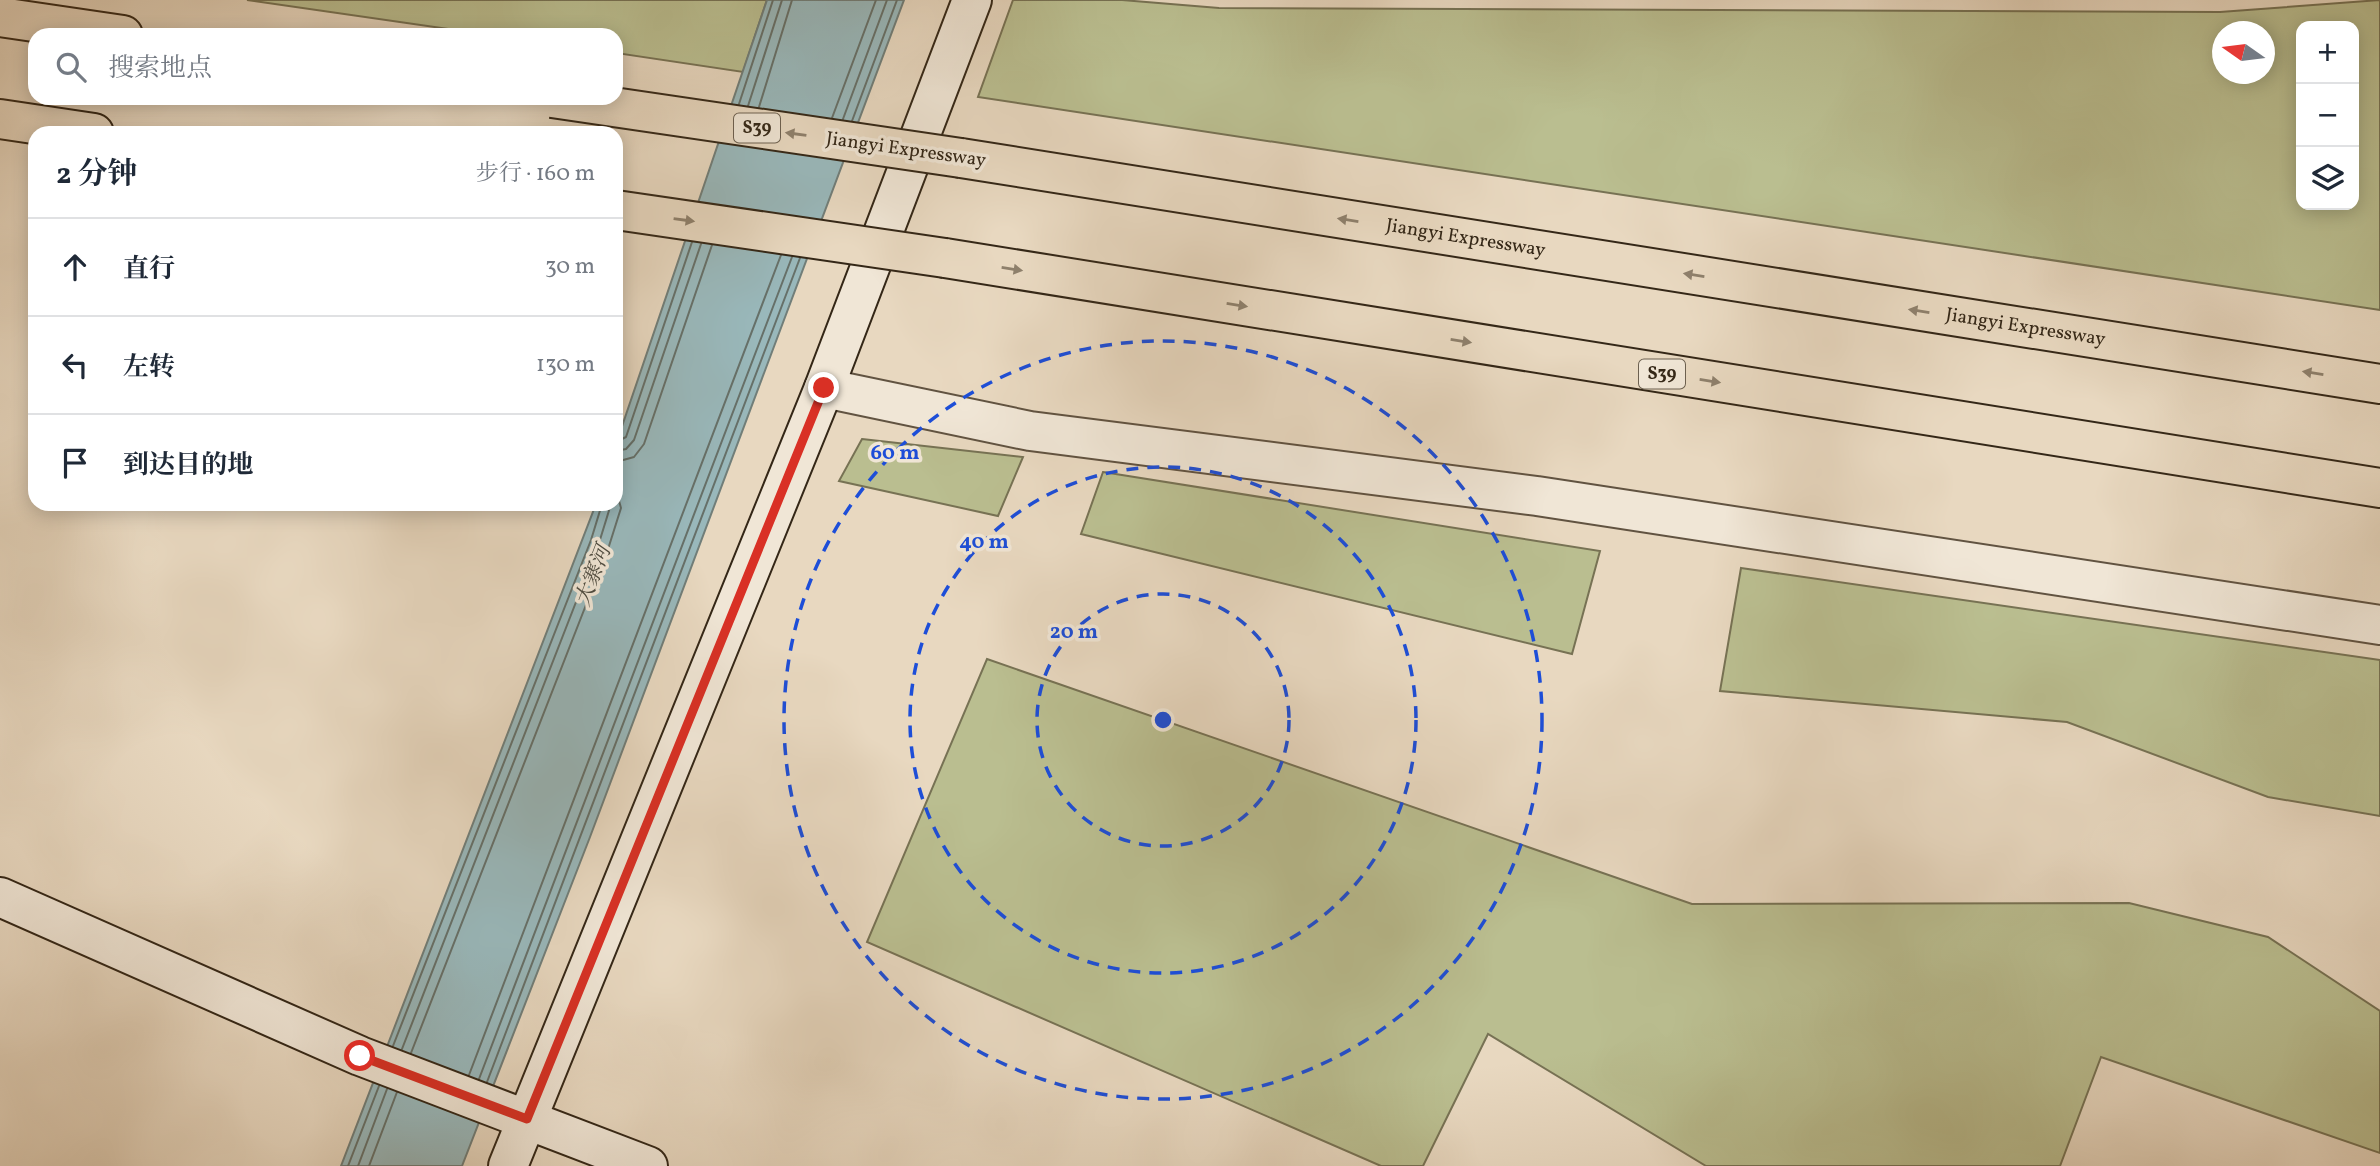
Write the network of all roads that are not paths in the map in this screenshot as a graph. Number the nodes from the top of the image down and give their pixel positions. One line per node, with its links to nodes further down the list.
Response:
1 (972, 0): 9 (street)
2 (0, 17): 3 (highway)
3 (75, 28)
4 (600, 105): 8 (highway, Jiangyi Expressway / S39, one-way to 4, bridge)
5 (0, 119): 6 (highway)
6 (47, 126)
7 (623, 211): 10 (highway, S39, one-way to 10, bridge)
8 (2380, 384)
9 (824, 388): 11 (street); 13 (street)
10 (2380, 488)
11 (2380, 625)
12 (0, 897): 13 (street)
13 (512, 1113): 14 (street); 15 (street)
14 (508, 1166)
15 (648, 1166)

